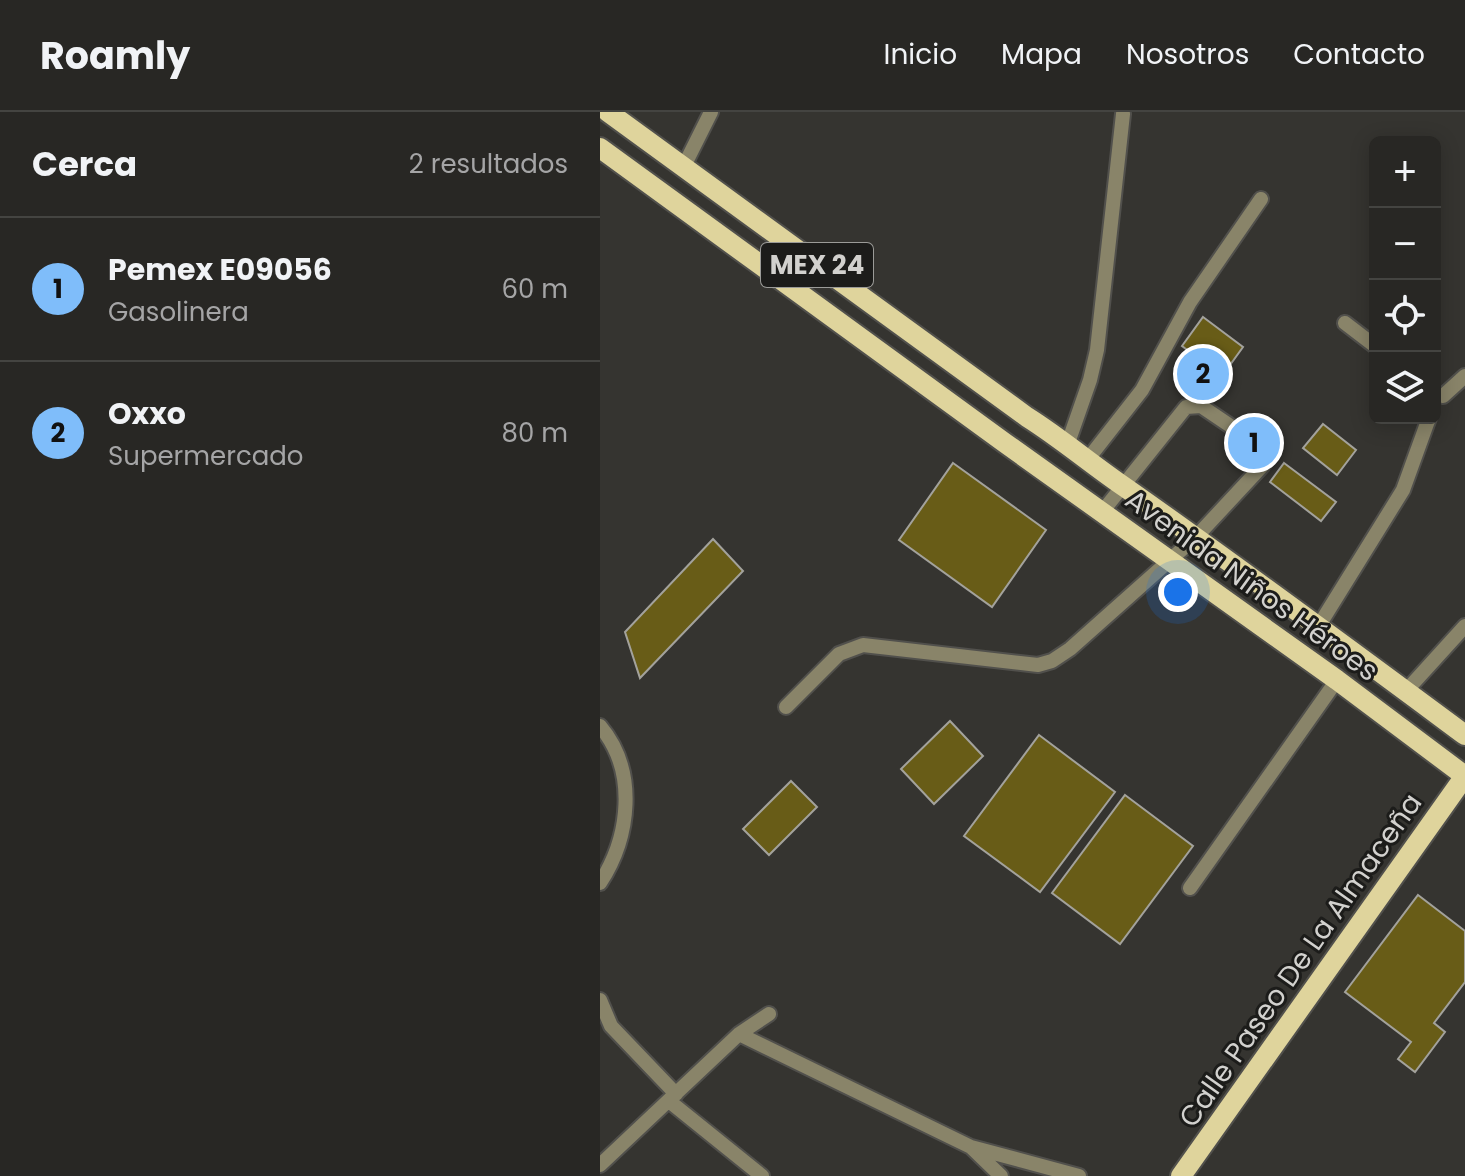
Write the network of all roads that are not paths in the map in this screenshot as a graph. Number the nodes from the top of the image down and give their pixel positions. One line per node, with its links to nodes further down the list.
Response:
1 (608, 112): 5 (main road, MEX 24)
2 (711, 112): 5 (street)
3 (1123, 114): 12 (street)
4 (600, 148): 15 (main road, Avenida Niños Héroes / MEX 24)
5 (683, 168): 12 (main road, Avenida Niños Héroes / MEX 24)
6 (1261, 199): 13 (street)
7 (1345, 323): 8 (street)
8 (1369, 341)
9 (1465, 376): 10 (street)
10 (1441, 396)
11 (1427, 424): 19 (street)
12 (1068, 443): 13 (main road, Avenida Niños Héroes / MEX 24)
13 (1088, 459): 14 (main road, Avenida Niños Héroes / MEX 24)
14 (1122, 486): 15 (street); 16 (main road, Avenida Niños Héroes / MEX 24); 16 (street)
15 (1102, 512): 17 (main road, Avenida Niños Héroes / MEX 24)
16 (1197, 536): 17 (street); 19 (main road, Avenida Niños Héroes / MEX 24)
17 (1171, 560): 20 (main road, Avenida Niños Héroes / MEX 24); 22 (street)
18 (1465, 626): 21 (street)
19 (1318, 627): 21 (main road, Avenida Niños Héroes / MEX 24)
20 (1337, 680): 25 (main road, Avenida Niños Héroes / MEX 24); 27 (street)
21 (1406, 691): 24 (main road, Avenida Niños Héroes / MEX 24)
22 (786, 707)
23 (600, 726): 26 (street)
24 (1465, 735)
25 (1465, 776): 37 (main road, Calle Paseo De La Almaceña)
26 (600, 883)
27 (1190, 888)
28 (600, 1000): 31 (street)
29 (769, 1014): 30 (street)
30 (739, 1034): 31 (street); 32 (street)
31 (673, 1098): 33 (street); 34 (street)
32 (971, 1147): 35 (street); 36 (street)
33 (600, 1165)
34 (762, 1176)
35 (1001, 1176)
36 (1079, 1176)
37 (1182, 1176)

